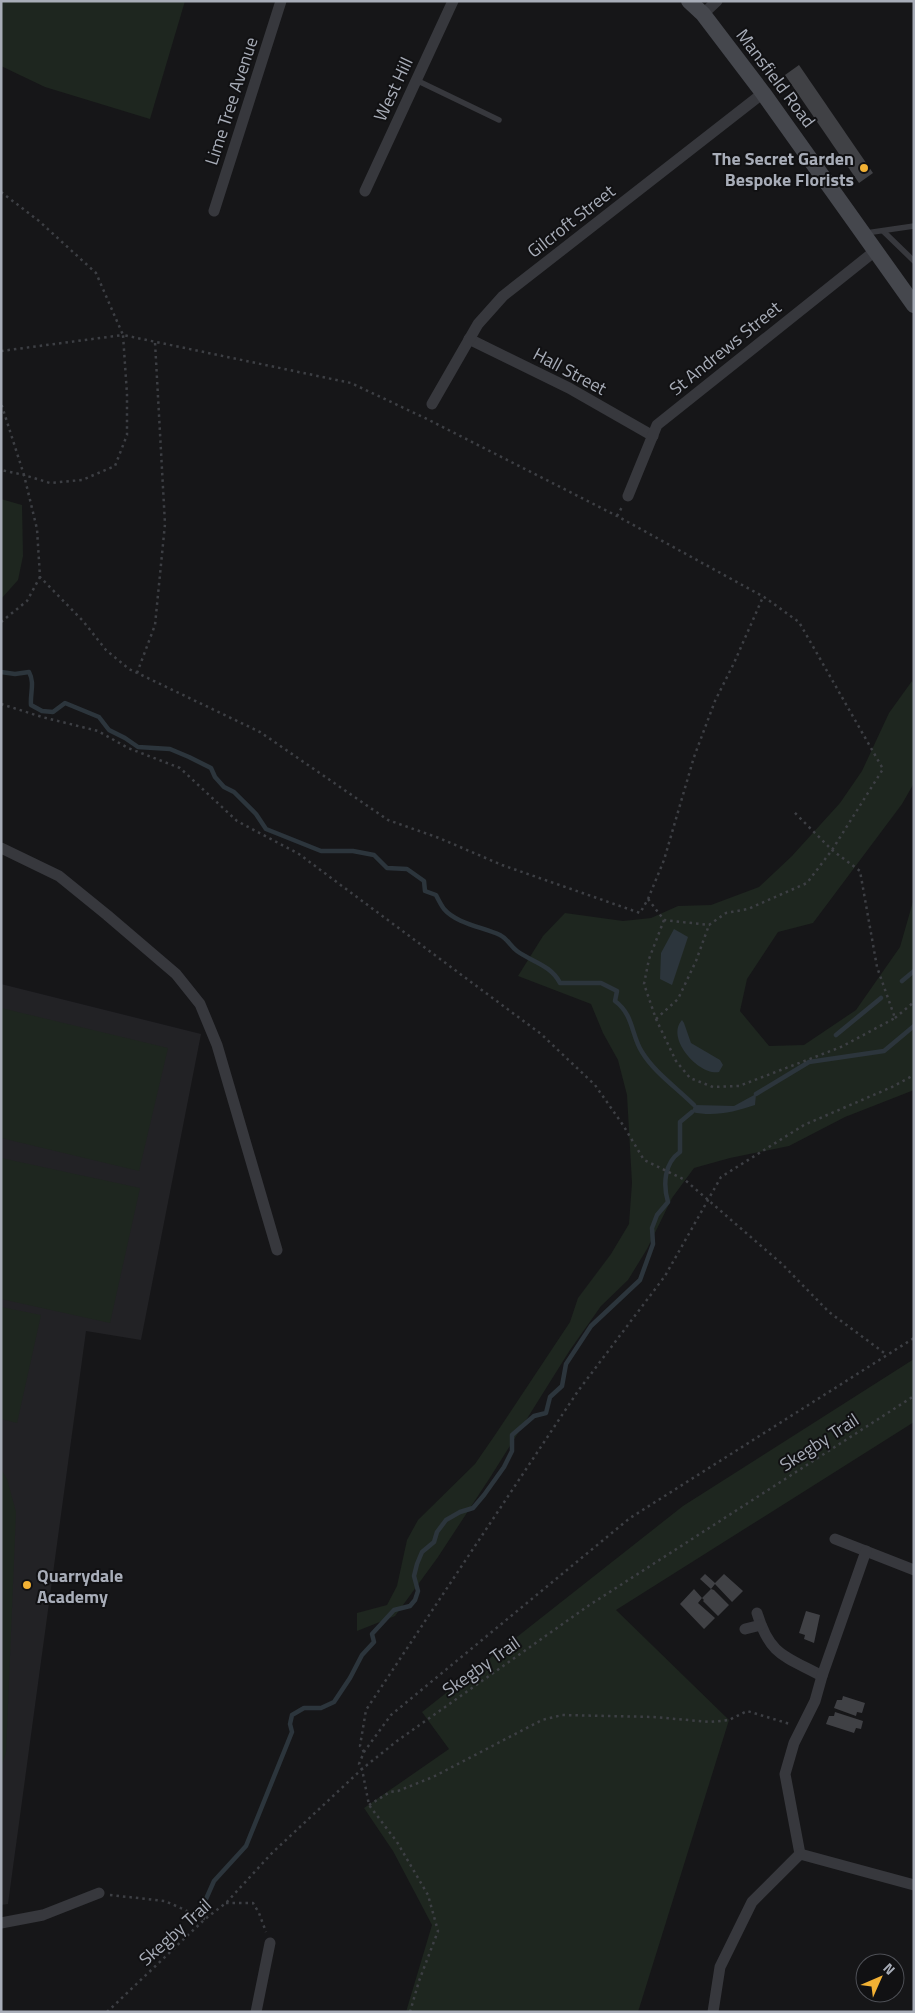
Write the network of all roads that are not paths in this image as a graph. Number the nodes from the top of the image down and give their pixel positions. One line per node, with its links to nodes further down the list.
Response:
1 (281, 1): 10 (street, Lime Tree Avenue)
2 (453, 1): 6 (street, West Hill)
3 (689, 1): 5 (main road, Mansfield Road)
4 (717, 1): 5 (street)
5 (703, 14): 7 (main road, Mansfield Road)
6 (416, 80): 8 (lane); 9 (street, West Hill)
7 (763, 93): 13 (main road, Mansfield Road); 17 (street, Gilcroft Street)
8 (499, 120)
9 (364, 191)
10 (214, 211)
11 (914, 226): 12 (lane)
12 (883, 231): 13 (lane); 15 (lane)
13 (863, 234): 14 (main road, Mansfield Road)
14 (875, 251): 16 (main road, Mansfield Road); 19 (street, St Andrews Street)
15 (914, 262)
16 (914, 305)
17 (469, 339): 18 (street, Gilcroft Street); 19 (street, Hall Street)
18 (432, 404)
19 (653, 436): 20 (street, St Andrews Street)
20 (628, 496)
21 (1, 848): 22 (street)
22 (277, 1250)
23 (836, 1539): 24 (street)
24 (866, 1550): 25 (street); 29 (street)
25 (914, 1570)
26 (757, 1613): 27 (street)
27 (761, 1625): 28 (street); 29 (street)
28 (745, 1629)
29 (822, 1676): 30 (street)
30 (800, 1854): 31 (street); 36 (street)
31 (914, 1885)
32 (98, 1894): 33 (street)
33 (1, 1924)
34 (270, 1943): 35 (street)
35 (256, 2012)
36 (713, 2012)

